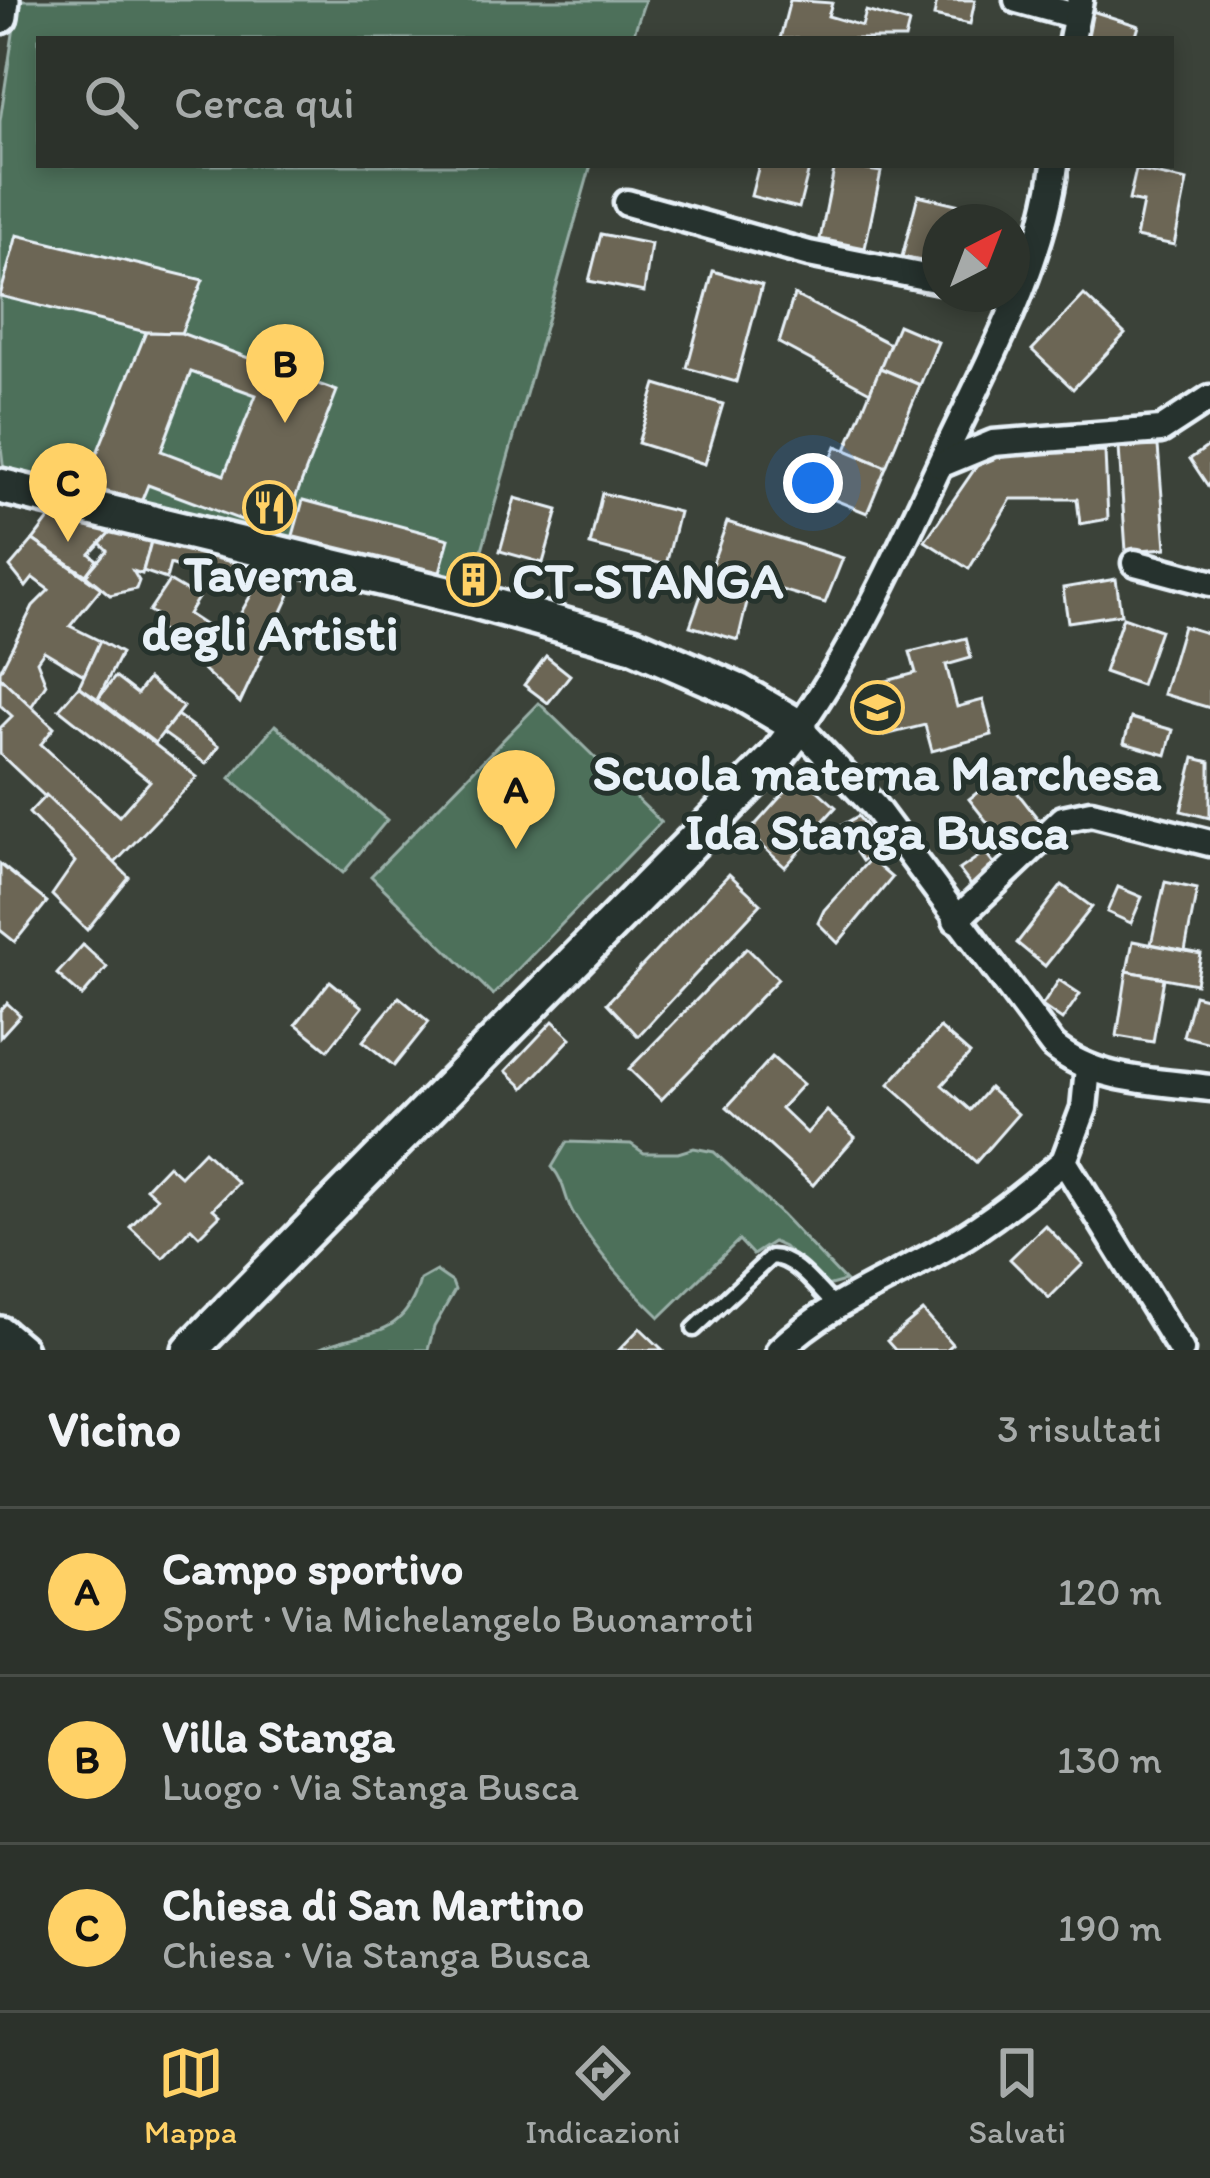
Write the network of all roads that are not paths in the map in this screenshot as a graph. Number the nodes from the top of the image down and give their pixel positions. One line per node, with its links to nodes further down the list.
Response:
1 (2, 0): 3 (street)
2 (1017, 0): 4 (street)
3 (0, 16)
4 (1076, 18)
5 (1055, 168): 7 (street)
6 (627, 203): 8 (street)
7 (1030, 255)
8 (922, 276)
9 (1007, 312): 11 (street)
10 (1205, 402): 11 (street)
11 (940, 465): 15 (street)
12 (0, 486): 15 (street)
13 (1135, 563): 14 (street)
14 (1210, 584)
15 (800, 727): 17 (street); 25 (street)
16 (1210, 843): 17 (street)
17 (956, 920): 18 (street)
18 (1088, 1068): 19 (street); 20 (street)
19 (1210, 1088)
20 (1064, 1162): 21 (street); 27 (street)
21 (834, 1305): 22 (lane); 26 (street)
22 (694, 1329)
23 (0, 1334): 24 (street)
24 (19, 1350)
25 (190, 1350)
26 (778, 1350)
27 (1181, 1350)

